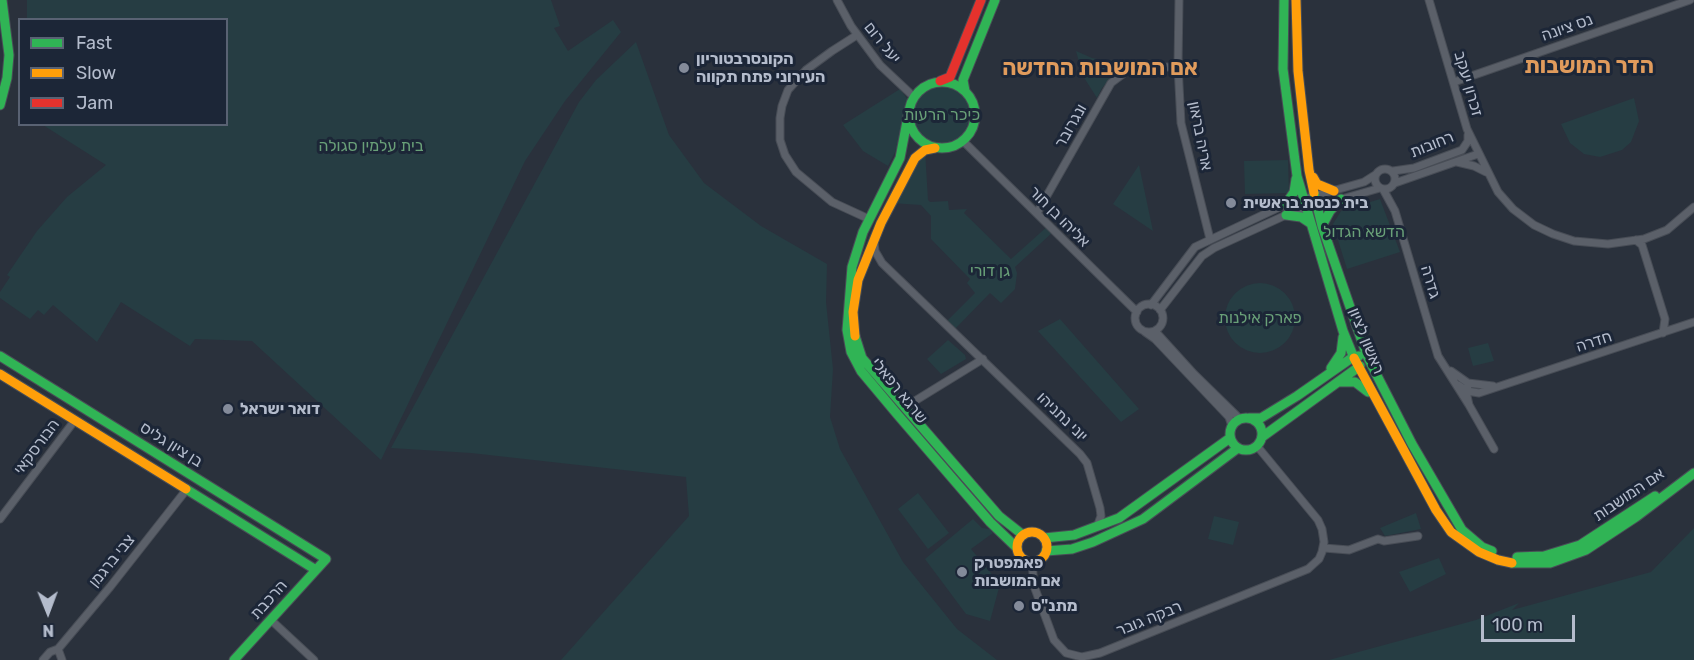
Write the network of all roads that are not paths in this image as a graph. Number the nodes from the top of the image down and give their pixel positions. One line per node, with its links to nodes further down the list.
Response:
1 (2, 0): 16 (street)
2 (837, 0): 10 (street, יעל רום)
3 (981, 0): 12 (street)
4 (995, 0): 14 (street)
5 (1179, 0): 11 (street, אריה בראון)
6 (1284, 0): 27 (street, ראשון לציון)
7 (1296, 0): 23 (street, ראשון לציון)
8 (1429, 0): 13 (street, זכרון יעקב)
9 (1690, 0): 13 (street, נס ציונה)
10 (857, 35): 15 (street, יעל רום); 40 (street)
11 (1178, 66): 38 (street, ונגרובר); 44 (street, אריה בראון)
12 (939, 81): 14 (street); 15 (street)
13 (1454, 82): 18 (street, זכרון יעקב)
14 (965, 91): 19 (street)
15 (914, 97): 17 (street)
16 (0, 105)
17 (908, 116): 20 (street); 40 (street)
18 (1467, 129): 21 (street, זכרון יעקב); 24 (street, רחובות)
19 (963, 141): 20 (street); 38 (street, אליהו בן חור)
20 (935, 148): 43 (street, שרגא רפאלי)
21 (1478, 154): 22 (street, רחובות); 25 (street, זכרון יעקב)
22 (1454, 162): 25 (street); 28 (street, רחובות)
23 (1309, 170): 30 (street); 31 (street, ראשון לציון)
24 (1393, 171): 26 (street); 28 (street)
25 (1488, 174): 45 (street, זכרון יעקב)
26 (1375, 175): 29 (street); 30 (street)
27 (1297, 176): 32 (street, ראשון לציון); 33 (street)
28 (1394, 184): 29 (street); 37 (street, גדרה)
29 (1381, 188): 30 (street); 37 (street, גדרה)
30 (1338, 195): 31 (street); 34 (street); 42 (street)
31 (1314, 196): 32 (street); 34 (street, ראשון לציון)
32 (1304, 199): 33 (street); 36 (street, ראשון לציון)
33 (1286, 204): 44 (street)
34 (1317, 207): 36 (street); 42 (street, ראשון לציון)
35 (1694, 207): 45 (street, זכרון יעקב)
36 (1306, 210): 39 (street); 41 (street, ראשון לציון)
37 (1395, 211): 62 (street, גדרה)
38 (1037, 213): 50 (street, אליהו בן חור)
39 (1286, 215): 41 (street); 49 (street)
40 (869, 219): 90 (street, שרגא רפאלי)
41 (1310, 223): 55 (street, ראשון לציון)
42 (1322, 226): 59 (street, ראשון לציון)
43 (875, 238): 46 (street); 47 (street, שרגא רפאלי)
44 (1210, 238): 48 (street)
45 (1640, 241): 51 (street)
46 (882, 263): 47 (street); 61 (street, יוני נתניהו)
47 (864, 264): 73 (street, שרגא רפאלי)
48 (1151, 305): 49 (street); 50 (street)
49 (1160, 310): 54 (street)
50 (1137, 312): 56 (street)
51 (1665, 319): 53 (street); 57 (street)
52 (1694, 322): 53 (street, חדרה)
53 (1679, 327): 57 (street, חדרה)
54 (1155, 330): 56 (street); 74 (street)
55 (1343, 331): 60 (street, ראשון לציון); 65 (street)
56 (1145, 332): 76 (street)
57 (1663, 333): 68 (street, חדרה)
58 (0, 356): 94 (street, בן ציון גליס)
59 (1367, 356): 60 (street); 63 (street); 92 (street, ראשון לציון)
60 (1353, 357): 63 (street, ראשון לציון); 65 (street)
61 (983, 359): 73 (street); 83 (street, יוני נתניהו)
62 (1440, 361): 67 (street, גדרה); 69 (street)
63 (1358, 368): 66 (street); 71 (street, ראשון לציון)
64 (0, 374): 75 (street, בן ציון גליס)
65 (1321, 379): 74 (street)
66 (1338, 382): 71 (street); 78 (street)
67 (1458, 385): 69 (street, חדרה); 72 (street, גדרה)
68 (1501, 386): 69 (street, חדרה); 70 (street, חדרה)
69 (1468, 387): 70 (street, חדרה); 72 (street, גדרה)
70 (1479, 393): 72 (street)
71 (1375, 398): 92 (street, ראשון לציון)
72 (1469, 405): 80 (street, גדרה)
73 (904, 407): 87 (street, שרגא רפאלי)
74 (1245, 419): 76 (street); 78 (street)
75 (75, 420): 82 (street, בן ציון גליס); 85 (street, הבורסקאי)
76 (1232, 426): 77 (street)
77 (1230, 438): 79 (street); 84 (street)
78 (1260, 442): 79 (street); 91 (street)
79 (1238, 448): 93 (street)
80 (1494, 449)
81 (1694, 471): 92 (street, אם המושבות)
82 (187, 489): 96 (street, בן ציון גליס); 98 (street, צבי ברגמן)
83 (1100, 508): 84 (street); 86 (street, יוני נתניהו)
84 (1119, 518): 86 (street)
85 (0, 519)
86 (1095, 529): 89 (street)
87 (1023, 535): 89 (street); 90 (street)
88 (1418, 536): 91 (street)
89 (1044, 538): 93 (street)
90 (1017, 548): 95 (street)
91 (1324, 548): 95 (street, רבקה גובר)
92 (1583, 548)
93 (1046, 550): 95 (street)
94 (326, 559): 96 (street, הרכבת)
95 (1032, 562)
96 (315, 570): 97 (street, הרכבת)
97 (271, 620): 101 (street, הרכבת); 102 (street)
98 (58, 649): 99 (street, צבי ברגמן); 100 (street)
99 (44, 660)
100 (63, 660)
101 (234, 660)
102 (314, 660)

